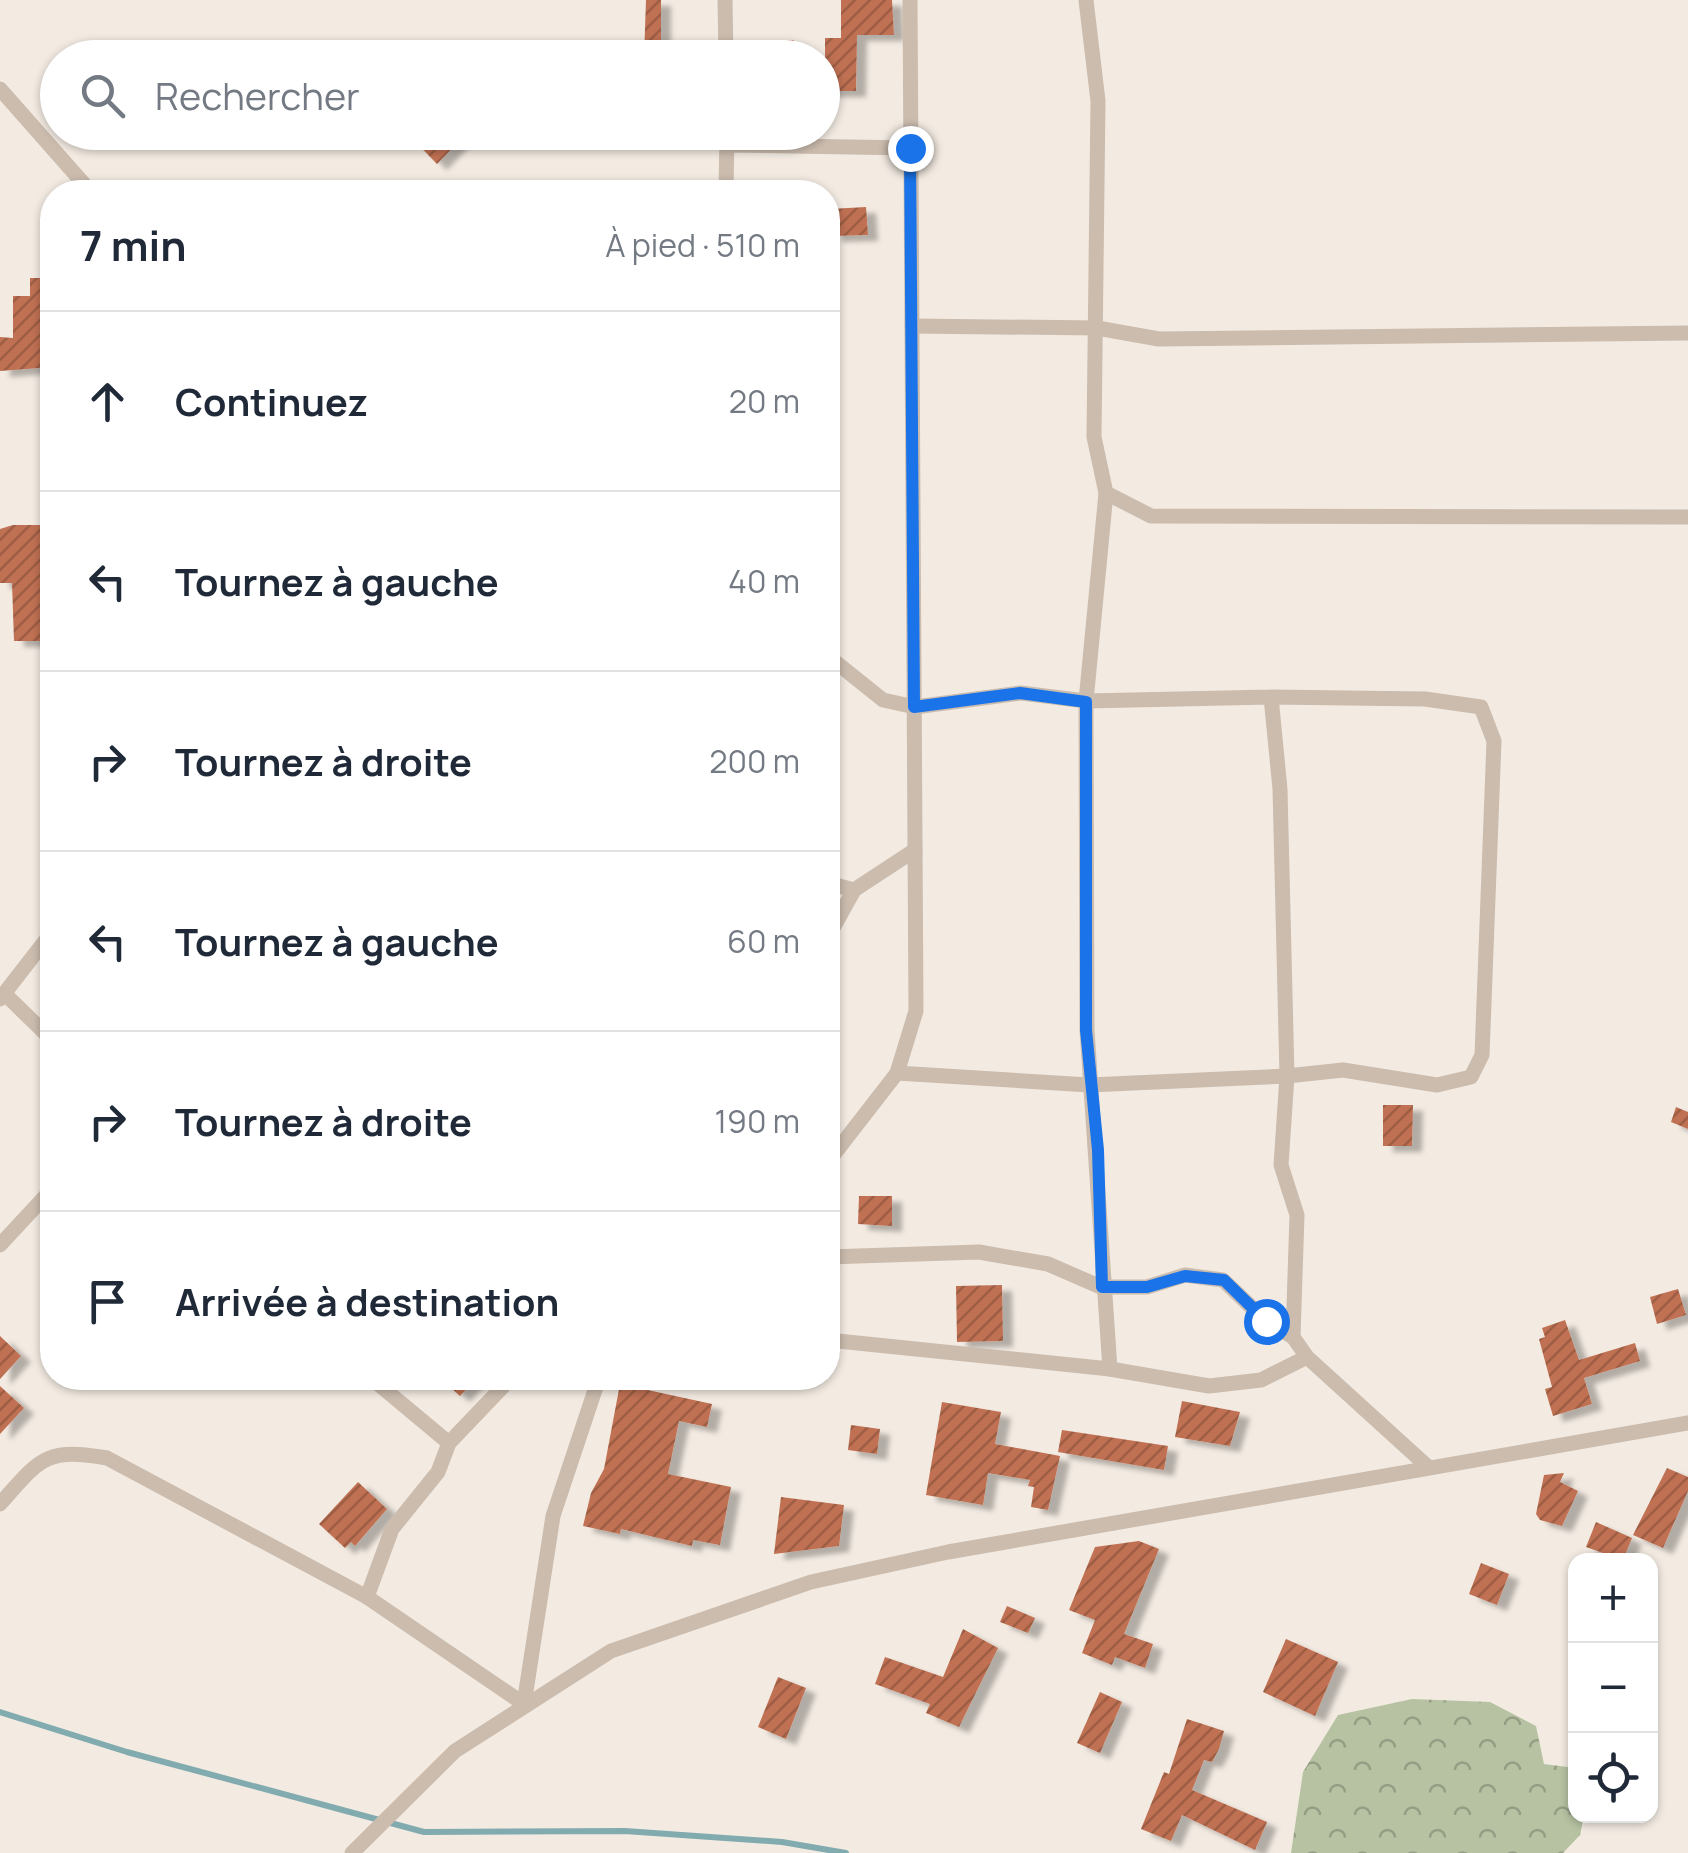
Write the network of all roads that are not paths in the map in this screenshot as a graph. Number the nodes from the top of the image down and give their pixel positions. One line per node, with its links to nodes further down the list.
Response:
1 (725, 0): 4 (street)
2 (910, 0): 8 (street)
3 (1086, 0): 14 (street)
4 (726, 40)
5 (0, 89): 6 (street)
6 (40, 132)
7 (840, 144): 8 (street)
8 (910, 148): 13 (street)
9 (57, 150): 11 (street)
10 (727, 150): 12 (street)
11 (83, 180)
12 (726, 180)
13 (912, 326): 14 (street); 21 (street)
14 (1097, 328): 15 (street); 16 (street)
15 (1688, 333)
16 (1106, 493): 17 (street); 20 (street)
17 (1688, 517)
18 (840, 666): 21 (street)
19 (1271, 697): 20 (street); 30 (street); 30 (street)
20 (1086, 702): 21 (street); 31 (street)
21 (914, 707): 22 (street)
22 (915, 850): 24 (street); 29 (street)
23 (840, 886): 24 (street)
24 (854, 890): 25 (street)
25 (840, 915)
26 (40, 948): 27 (street)
27 (3, 996): 28 (street)
28 (40, 1029)
29 (897, 1073): 31 (street); 32 (street)
30 (1287, 1076): 31 (street); 37 (street)
31 (1089, 1085): 36 (street)
32 (840, 1147)
33 (40, 1202): 34 (street)
34 (0, 1245)
35 (840, 1257): 36 (street)
36 (1102, 1287): 37 (street); 40 (street)
37 (1293, 1337): 39 (street)
38 (840, 1341): 40 (street)
39 (1307, 1357): 40 (street); 46 (street)
40 (1110, 1369)
41 (385, 1390): 45 (street)
42 (499, 1390): 45 (street)
43 (595, 1390): 49 (street)
44 (1688, 1423): 46 (street)
45 (449, 1442): 48 (street)
46 (1427, 1466): 49 (street)
47 (0, 1504): 48 (street)
48 (367, 1597): 49 (street)
49 (524, 1704): 50 (street)
50 (352, 1853)

